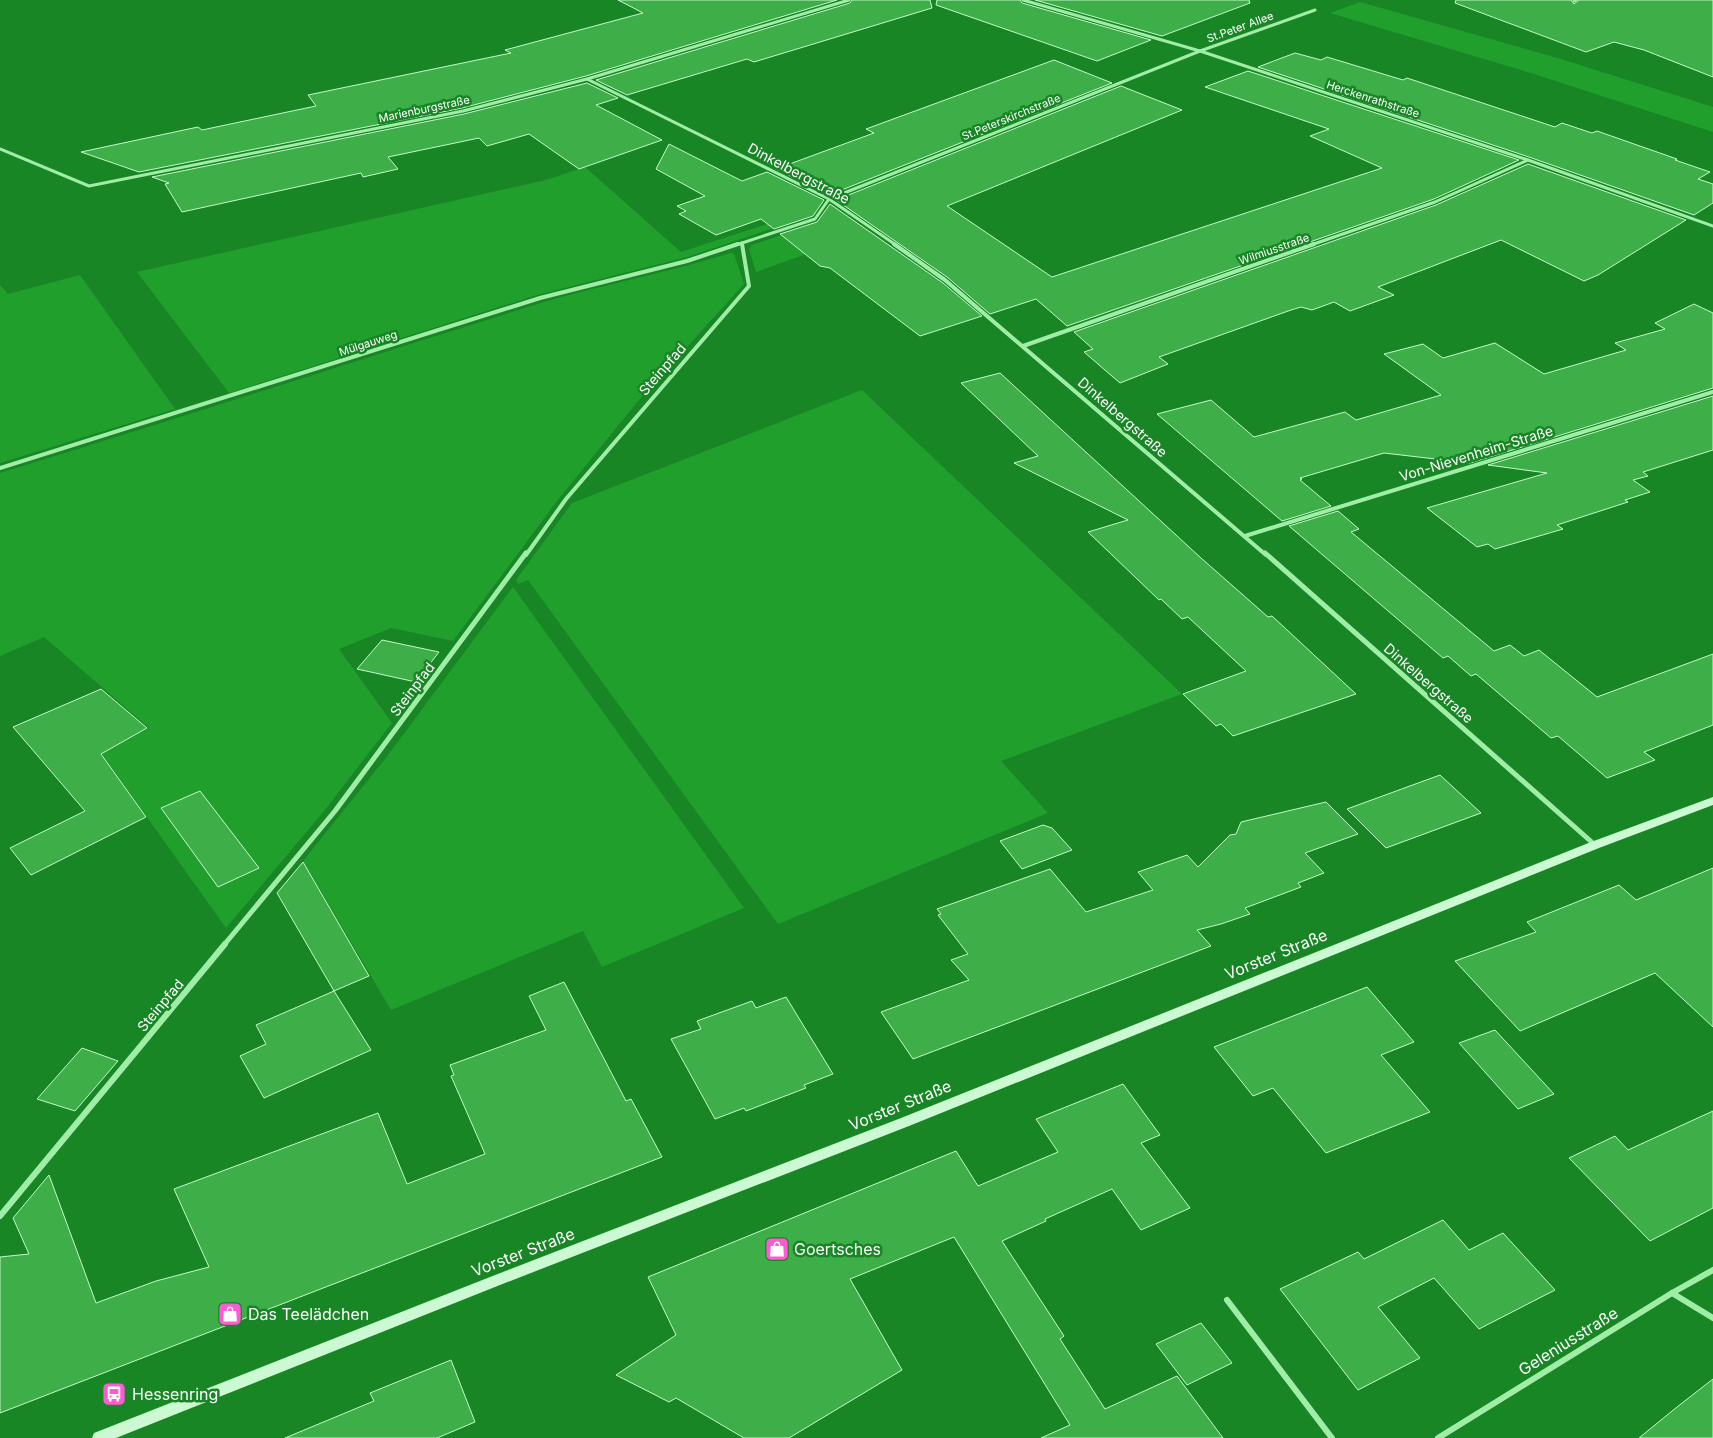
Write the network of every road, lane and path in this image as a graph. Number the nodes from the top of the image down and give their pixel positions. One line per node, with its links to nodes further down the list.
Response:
1 (849, 0): 5 (street, Marienburgstraße)
2 (1023, 0): 4 (street, Herckenrathstraße)
3 (1315, 10): 4 (street, St.Peter Allee)
4 (1200, 51): 7 (street, Herckenrathstraße); 8 (street, St.Peterskirchstraße)
5 (587, 79): 6 (street, Marienburgstraße); 8 (street, Dinkelbergstraße)
6 (0, 149)
7 (1528, 160): 9 (street, Herckenrathstraße); 11 (street, Wilmiusstraße)
8 (829, 199): 10 (street); 11 (street, Dinkelbergstraße)
9 (1713, 226)
10 (742, 243): 13 (street, Mülgauweg); 17 (street, Steinpfad)
11 (1023, 346): 14 (street, Dinkelbergstraße)
12 (1713, 392): 14 (street, Von-Nievenheim-Straße)
13 (0, 468)
14 (1245, 536): 16 (street, Dinkelbergstraße)
15 (1713, 801): 16 (main road, Vorster Straße)
16 (1595, 845): 22 (main road, Vorster Straße)
17 (0, 1216)
18 (1713, 1270): 19 (street, Geleniusstraße)
19 (1672, 1292): 21 (street); 24 (street, Geleniusstraße)
20 (1227, 1300): 23 (street)
21 (1713, 1318)
22 (98, 1438)
23 (1332, 1438)
24 (1438, 1438)

